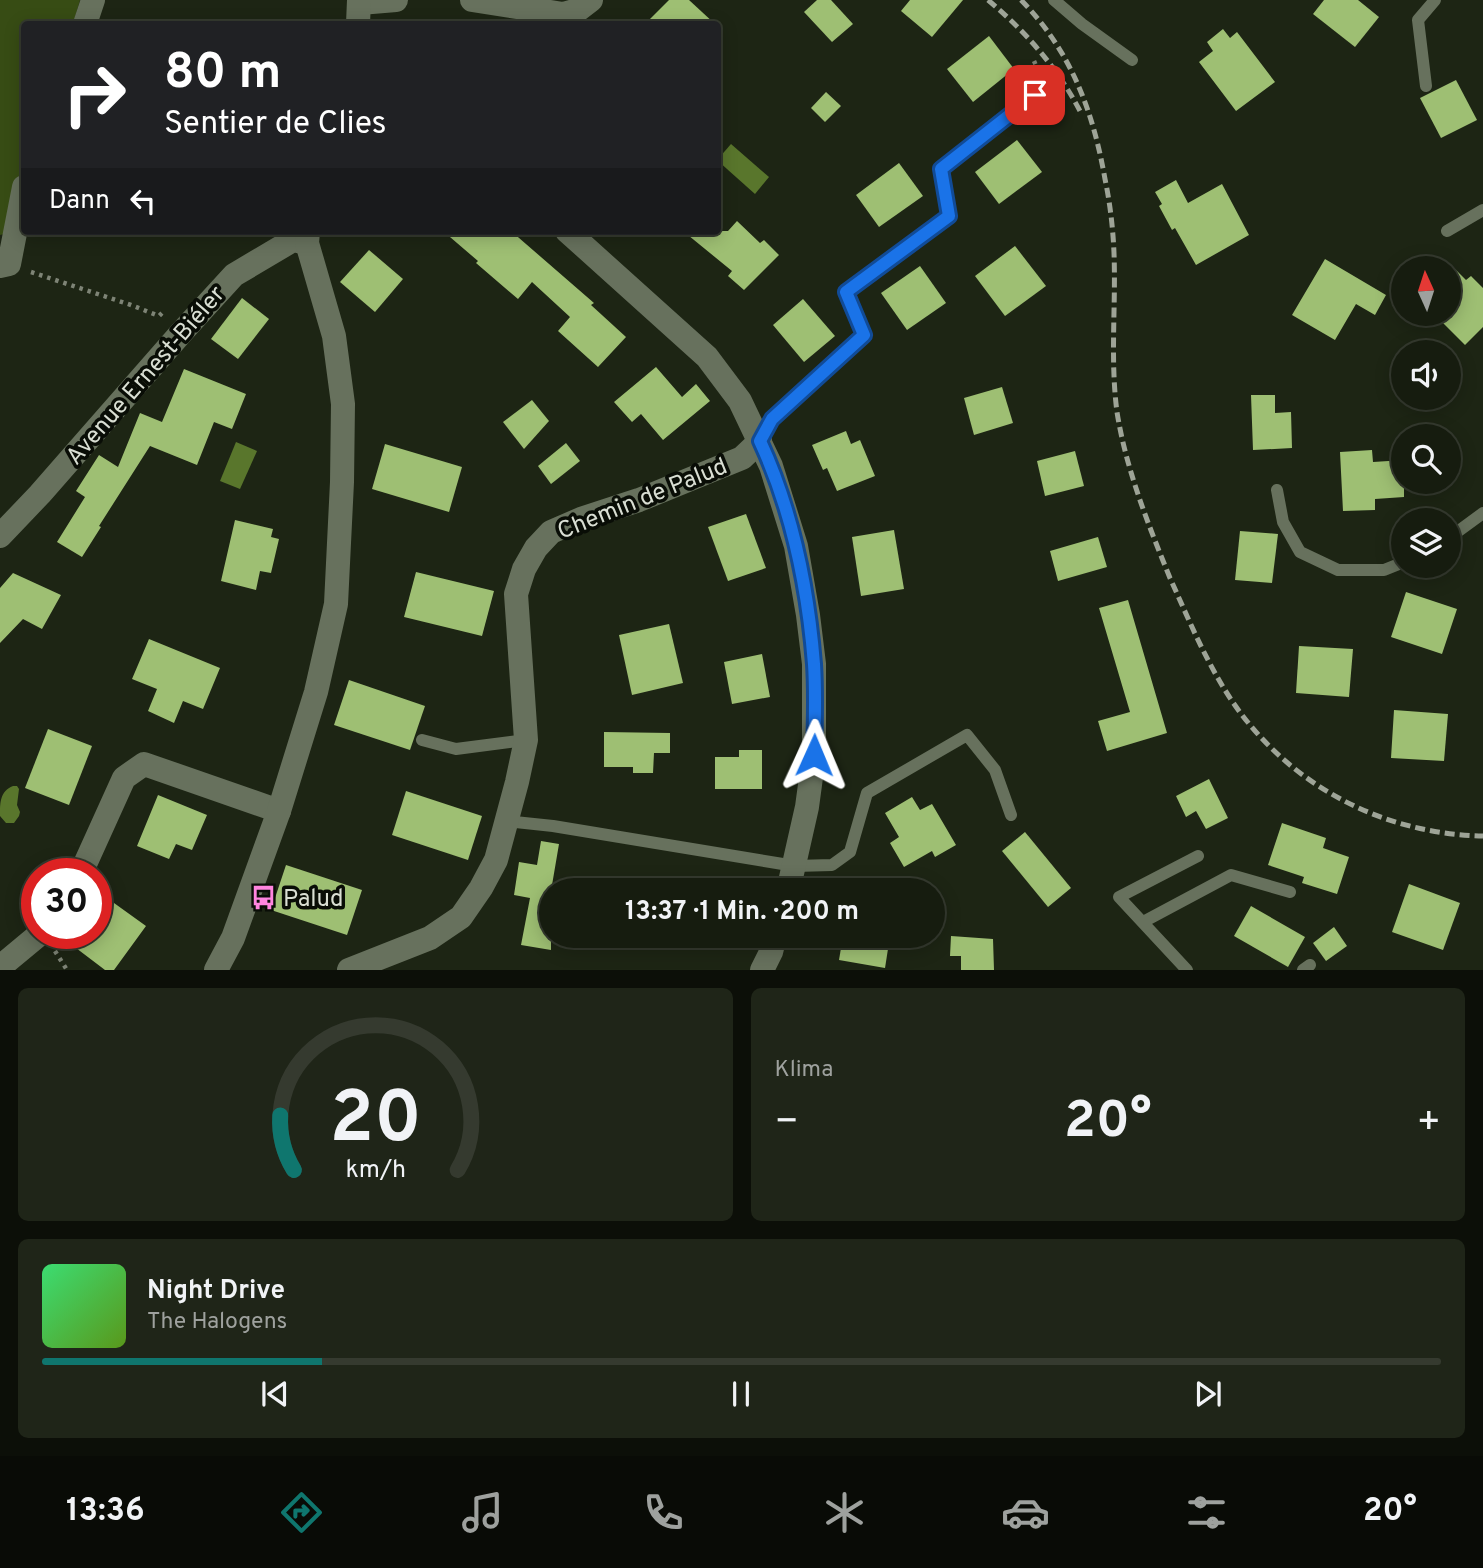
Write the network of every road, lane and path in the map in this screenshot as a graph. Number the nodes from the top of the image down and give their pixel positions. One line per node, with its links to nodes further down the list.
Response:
1 (93, 0): 8 (street)
2 (396, 0): 7 (street)
3 (472, 0): 4 (street)
4 (591, 0)
5 (1054, 0): 9 (lane)
6 (1435, 0): 10 (lane)
7 (359, 9)
8 (86, 21)
9 (1132, 60)
10 (1426, 86)
11 (1035, 95): 19 (lane)
12 (21, 199): 17 (street)
13 (1483, 210): 14 (lane)
14 (1447, 232)
15 (571, 235): 19 (street)
16 (307, 237): 23 (street, Avenue Ernest-Biéler); 27 (street)
17 (4, 265): 18 (path)
18 (168, 307)
19 (760, 441): 26 (street, Chemin de Palud); 32 (street)
20 (1277, 490): 24 (lane)
21 (1483, 513): 22 (lane)
22 (1461, 529)
23 (0, 536)
24 (1391, 567)
25 (422, 740): 26 (lane)
26 (526, 740): 29 (street, Chemin de Palud)
27 (279, 811): 31 (street); 39 (street)
28 (1012, 815): 32 (lane)
29 (506, 821): 32 (lane); 40 (street, Chemin de Palud)
30 (1198, 856): 35 (lane)
31 (88, 858)
32 (794, 866): 33 (street)
33 (791, 878)
34 (1290, 892): 35 (lane)
35 (1143, 922): 42 (lane)
36 (772, 948): 41 (street)
37 (22, 949): 38 (street)
38 (0, 967)
39 (216, 970)
40 (349, 970)
41 (762, 970)
42 (1187, 970)

